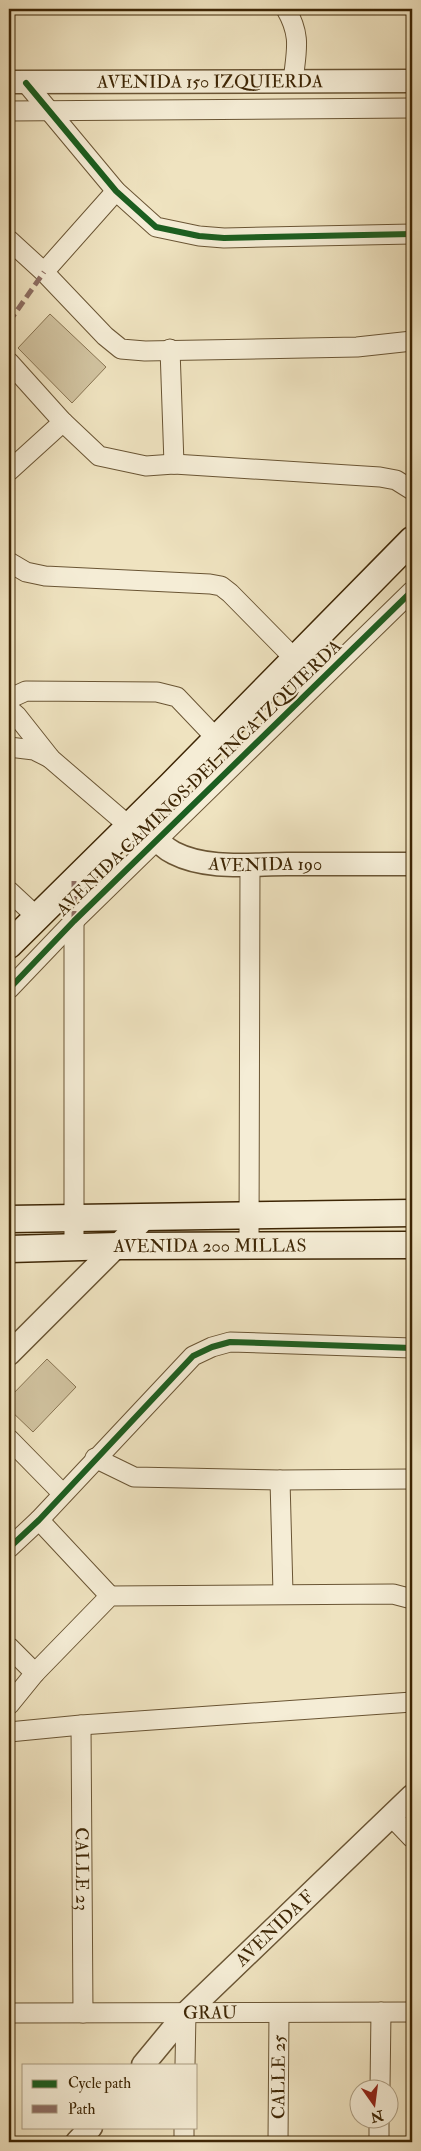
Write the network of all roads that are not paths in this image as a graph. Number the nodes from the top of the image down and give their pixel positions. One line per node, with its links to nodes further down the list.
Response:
1 (286, 9): 3 (street)
2 (412, 81): 3 (street, AVENIDA 150 IZQUIERDA)
3 (293, 82): 4 (street, AVENIDA 150 IZQUIERDA)
4 (18, 83): 6 (street)
5 (412, 108): 6 (street, AVENIDA 150 IZQUIERDA)
6 (49, 110): 7 (street, AVENIDA 150 IZQUIERDA); 8 (street)
7 (9, 111)
8 (116, 191): 9 (street); 11 (street)
9 (412, 234)
10 (9, 240): 11 (street)
11 (44, 272): 13 (street)
12 (412, 341): 13 (street)
13 (170, 349): 16 (street)
14 (9, 362): 15 (street)
15 (63, 422): 16 (street); 17 (street)
16 (174, 464): 18 (street)
17 (9, 470)
18 (412, 490)
19 (412, 540): 22 (main road, AVENIDA CAMINOS DEL INCA IZQUIERDA)
20 (9, 562): 22 (street)
21 (412, 591): 29 (street, AVENIDA CAMINOS DEL INCA IZQUIERDA)
22 (296, 659): 25 (main road, AVENIDA CAMINOS DEL INCA IZQUIERDA)
23 (9, 702): 25 (street)
24 (9, 709): 27 (street)
25 (217, 739): 28 (main road, AVENIDA CAMINOS DEL INCA IZQUIERDA)
26 (9, 747): 27 (street)
27 (52, 759): 28 (street)
28 (137, 819): 29 (street); 33 (main road, AVENIDA CAMINOS DEL INCA IZQUIERDA)
29 (157, 841): 30 (street, AVENIDA 190); 34 (street, AVENIDA CAMINOS DEL INCA IZQUIERDA)
30 (250, 864): 31 (street, AVENIDA 190); 38 (street)
31 (412, 864)
32 (9, 891): 33 (street)
33 (37, 917): 35 (main road, AVENIDA CAMINOS DEL INCA IZQUIERDA)
34 (74, 921): 36 (street, AVENIDA CAMINOS DEL INCA IZQUIERDA); 41 (street)
35 (9, 945)
36 (9, 989)
37 (412, 1213): 38 (main road, AVENIDA 200 MILLAS)
38 (249, 1215): 39 (main road, AVENIDA 200 MILLAS); 42 (street)
39 (145, 1218): 41 (main road, AVENIDA 200 MILLAS); 44 (street)
40 (9, 1219): 41 (main road, AVENIDA 200 MILLAS)
41 (74, 1220): 45 (street)
42 (249, 1245): 43 (main road, AVENIDA 200 MILLAS); 44 (main road, AVENIDA 200 MILLAS)
43 (412, 1245)
44 (118, 1246): 45 (main road, AVENIDA 200 MILLAS); 48 (street)
45 (74, 1247): 46 (main road, AVENIDA 200 MILLAS)
46 (9, 1249)
47 (412, 1348): 50 (street)
48 (9, 1354)
49 (9, 1439): 53 (street)
50 (96, 1458): 52 (street); 53 (street)
51 (412, 1479): 52 (street)
52 (280, 1480): 56 (street)
53 (62, 1494): 54 (street)
54 (38, 1520): 55 (street); 57 (street)
55 (9, 1548)
56 (282, 1593): 57 (street); 58 (street)
57 (110, 1596): 60 (street)
58 (412, 1600)
59 (9, 1647): 60 (street)
60 (35, 1673): 62 (street)
61 (412, 1702): 63 (street)
62 (9, 1705)
63 (81, 1725): 64 (street); 72 (street, CALLE 23)
64 (9, 1732)
65 (412, 1796): 66 (street, AVENIDA F)
66 (391, 1816): 67 (street); 73 (street, AVENIDA F)
67 (412, 1838)
68 (279, 2012): 69 (street, GRAU); 73 (street, GRAU); 80 (street, CALLE 25)
69 (381, 2012): 70 (street, GRAU); 76 (street)
70 (412, 2012)
71 (9, 2013): 72 (street, GRAU)
72 (83, 2013): 73 (street, GRAU)
73 (186, 2013): 74 (street, AVENIDA F); 75 (street)
74 (144, 2064)
75 (185, 2064)
76 (380, 2078)
77 (184, 2128): 79 (street)
78 (379, 2128): 81 (street)
79 (184, 2142)
80 (278, 2142)
81 (379, 2142)

